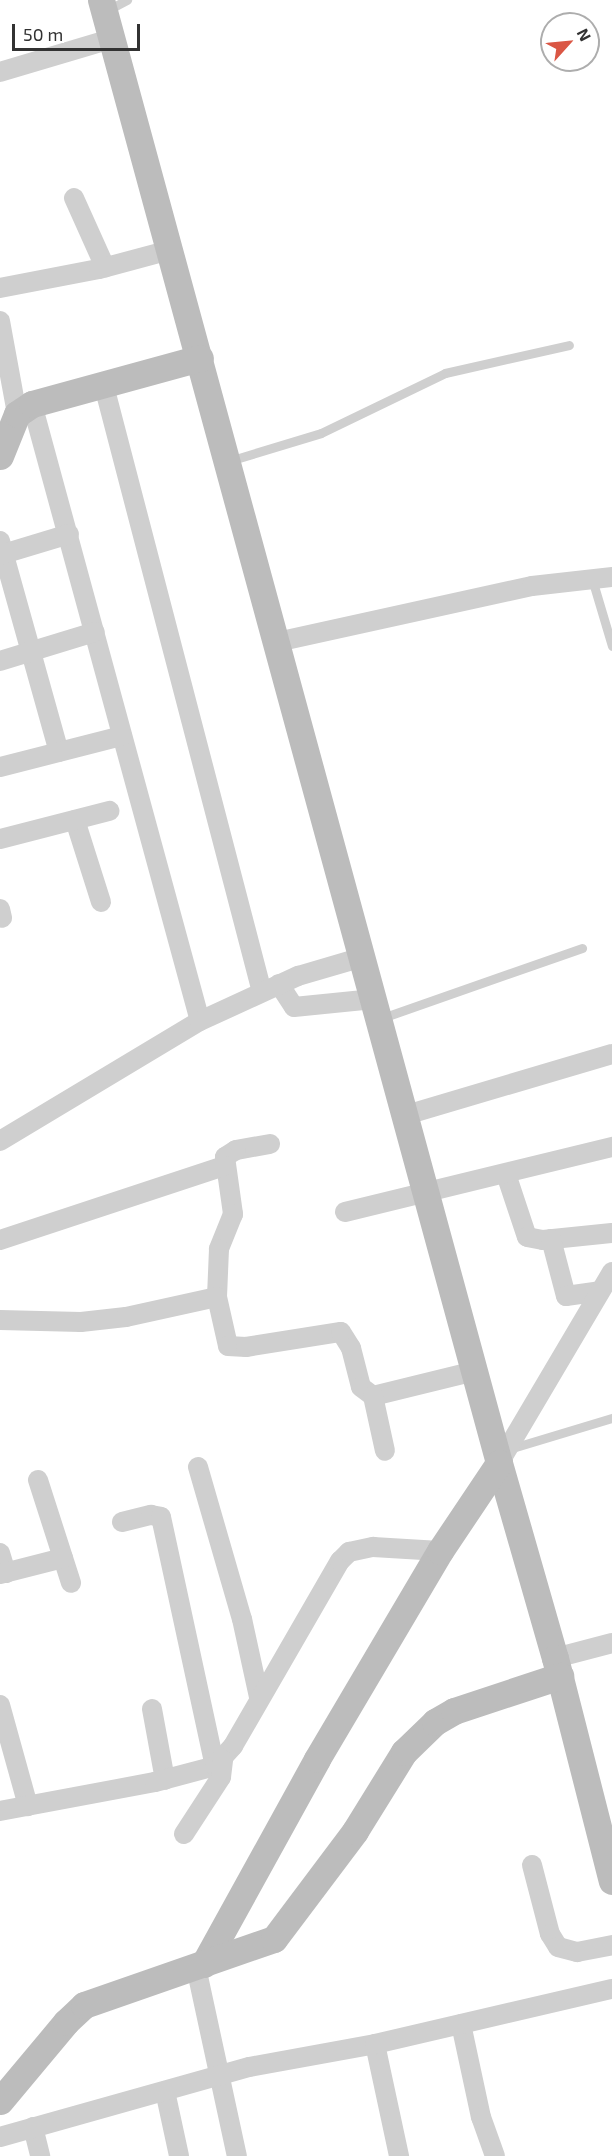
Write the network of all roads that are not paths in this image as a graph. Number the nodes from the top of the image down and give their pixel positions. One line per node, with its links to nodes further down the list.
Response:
1 (111, 4): 2 (street)
2 (111, 39): 3 (street); 5 (street)
3 (0, 72)
4 (74, 198): 6 (street)
5 (170, 250): 6 (street); 10 (street)
6 (105, 267): 7 (street)
7 (0, 288)
8 (0, 321): 12 (street)
9 (569, 345): 14 (lane)
10 (200, 358): 11 (street); 14 (street)
11 (104, 386): 12 (street); 33 (street)
12 (25, 409): 13 (street); 15 (street)
13 (0, 456)
14 (229, 461): 20 (street)
15 (69, 534): 16 (street); 19 (street)
16 (1, 550): 22 (street)
17 (612, 577): 18 (street)
18 (592, 579): 20 (street); 21 (lane)
19 (95, 632): 22 (street); 24 (street)
20 (277, 642): 32 (street)
21 (612, 646)
22 (32, 651): 23 (street); 25 (street)
23 (0, 661)
24 (122, 736): 25 (street); 35 (street)
25 (59, 752): 26 (street)
26 (0, 767)
27 (109, 811): 28 (street)
28 (75, 820): 29 (street); 30 (street)
29 (0, 839)
30 (101, 902)
31 (582, 948): 34 (lane)
32 (363, 957): 33 (street); 34 (street)
33 (271, 988): 34 (street); 35 (street)
34 (377, 1009): 37 (street)
35 (200, 1021): 38 (street)
36 (612, 1054): 37 (street)
37 (406, 1115): 43 (street)
38 (0, 1141)
39 (270, 1144): 41 (street)
40 (612, 1147): 42 (street)
41 (224, 1166): 47 (street); 50 (street)
42 (506, 1174): 43 (street); 46 (street)
43 (428, 1195): 44 (street); 52 (street)
44 (345, 1212)
45 (612, 1233): 46 (street)
46 (551, 1239): 49 (street)
47 (0, 1240)
48 (612, 1272): 49 (street)
49 (600, 1292): 56 (street)
50 (217, 1297): 51 (street); 53 (street)
51 (0, 1320)
52 (475, 1371): 53 (street); 56 (street)
53 (373, 1396): 55 (street)
54 (612, 1418): 56 (lane)
55 (385, 1451)
56 (503, 1456): 60 (street); 66 (street)
57 (198, 1467): 67 (street)
58 (38, 1480): 62 (street)
59 (122, 1522): 70 (street)
60 (440, 1551): 67 (street); 79 (street)
61 (0, 1553): 63 (street)
62 (63, 1558): 63 (street); 64 (street)
63 (3, 1574)
64 (71, 1583)
65 (612, 1643): 66 (street)
66 (558, 1667): 74 (street); 79 (street)
67 (259, 1697): 70 (street)
68 (0, 1705): 72 (street)
69 (152, 1709): 71 (street)
70 (219, 1763): 71 (street); 75 (street)
71 (165, 1780): 72 (street)
72 (28, 1806): 73 (street)
73 (0, 1811)
74 (604, 1819): 77 (street)
75 (184, 1834)
76 (532, 1865): 78 (street)
77 (612, 1881)
78 (612, 1945)
79 (200, 1965): 83 (street); 85 (street)
80 (612, 1989): 81 (street)
81 (461, 2024): 82 (street); 92 (street)
82 (375, 2044): 83 (street); 91 (street)
83 (221, 2075): 84 (street); 90 (street)
84 (165, 2091): 86 (street); 89 (street)
85 (0, 2101)
86 (33, 2127): 87 (street); 88 (street)
87 (0, 2137)
88 (40, 2156)
89 (179, 2156)
90 (237, 2156)
91 (399, 2156)
92 (495, 2156)

